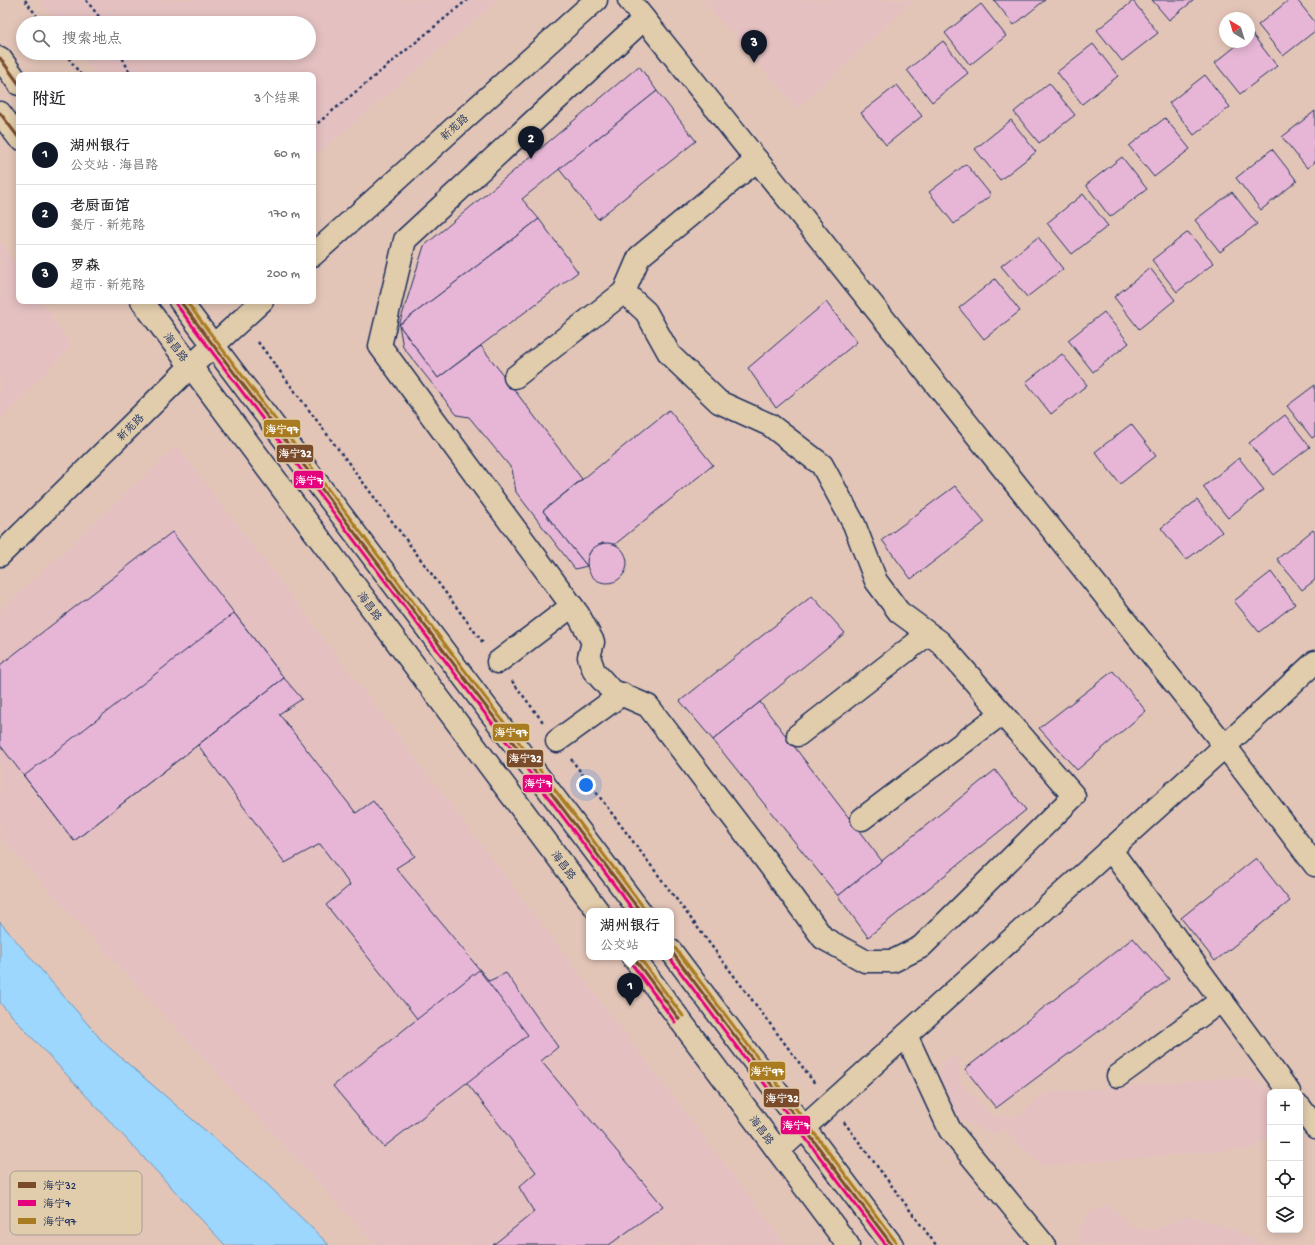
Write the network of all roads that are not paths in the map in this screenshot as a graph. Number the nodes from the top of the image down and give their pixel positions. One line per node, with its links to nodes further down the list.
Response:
1 (596, 0): 9 (street, 新苑路)
2 (629, 0): 3 (street)
3 (644, 19): 8 (street); 18 (street)
4 (0, 58): 5 (street)
5 (16, 80)
6 (0, 113): 7 (street)
7 (16, 134)
8 (757, 160): 10 (street); 26 (street)
9 (316, 252)
10 (624, 292): 16 (street); 19 (street)
11 (144, 304): 15 (street, 海昌路)
12 (182, 304): 14 (street)
13 (259, 304): 14 (street, 新苑路)
14 (213, 346): 15 (street, 新苑路); 31 (street)
15 (191, 366): 17 (street, 新苑路); 30 (street, 海昌路)
16 (515, 377)
17 (0, 555)
18 (572, 606): 20 (street); 22 (street)
19 (928, 634): 23 (street); 24 (street)
20 (498, 662)
21 (1315, 662): 26 (street)
22 (622, 694): 23 (street); 25 (street)
23 (1001, 714): 27 (street)
24 (798, 735)
25 (557, 741)
26 (1225, 746): 28 (street); 29 (street)
27 (862, 819)
28 (1110, 850): 34 (street); 35 (street)
29 (1315, 865)
30 (596, 908)
31 (638, 908)
32 (674, 955): 40 (street)
33 (635, 960): 41 (street, 海昌路)
34 (1222, 1000): 36 (street); 37 (street)
35 (906, 1035): 40 (street); 44 (street)
36 (1118, 1076)
37 (1287, 1089)
38 (1303, 1111): 39 (street)
39 (1315, 1127)
40 (804, 1128): 41 (street); 43 (street)
41 (778, 1151): 42 (street, 海昌路)
42 (848, 1245)
43 (892, 1245)
44 (1044, 1245)

